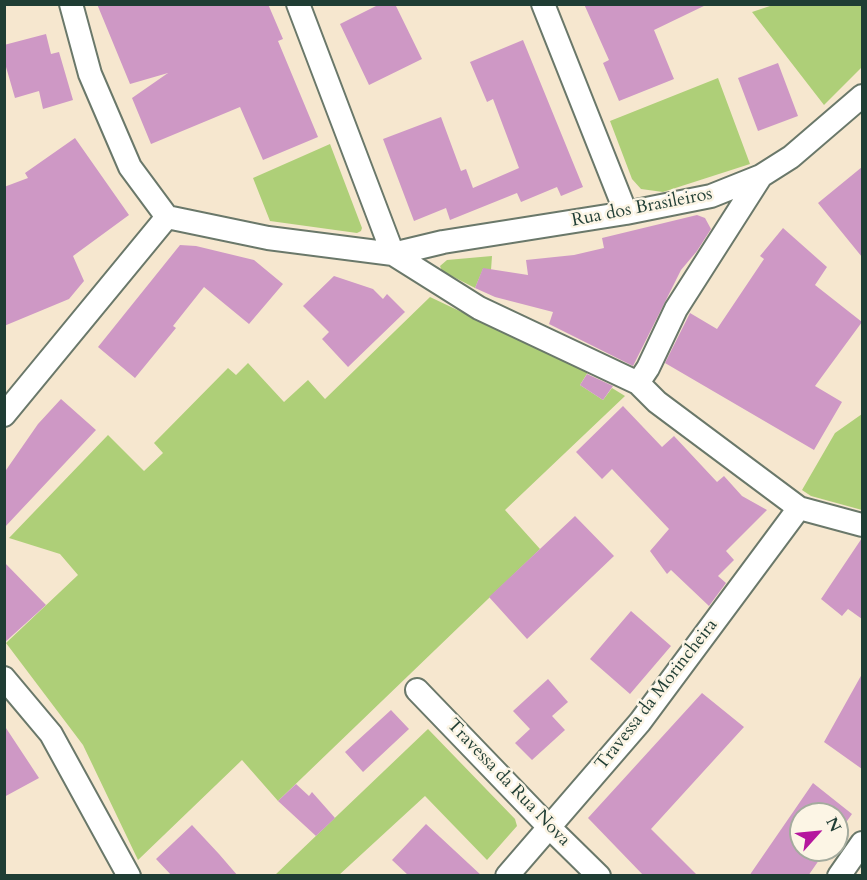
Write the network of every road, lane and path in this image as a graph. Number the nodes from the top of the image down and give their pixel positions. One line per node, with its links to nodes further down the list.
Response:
1 (71, 4): 7 (street)
2 (298, 4): 8 (street)
3 (543, 4): 6 (street)
4 (862, 96): 5 (street, Rua dos Brasileiros)
5 (761, 176): 6 (street, Rua dos Brasileiros); 9 (street)
6 (626, 213): 8 (street, Rua dos Brasileiros)
7 (167, 217): 8 (street); 10 (street)
8 (393, 254): 9 (street)
9 (638, 384): 11 (street)
10 (4, 415)
11 (799, 508): 12 (street); 15 (street, Travessa da Morincheira)
12 (862, 525)
13 (4, 678): 17 (street)
14 (417, 690): 15 (street, Travessa da Rua Nova)
15 (549, 827): 18 (street, Travessa da Morincheira); 19 (street, Travessa da Rua Nova)
16 (862, 843): 20 (street)
17 (129, 876)
18 (507, 876)
19 (599, 876)
20 (839, 876)

